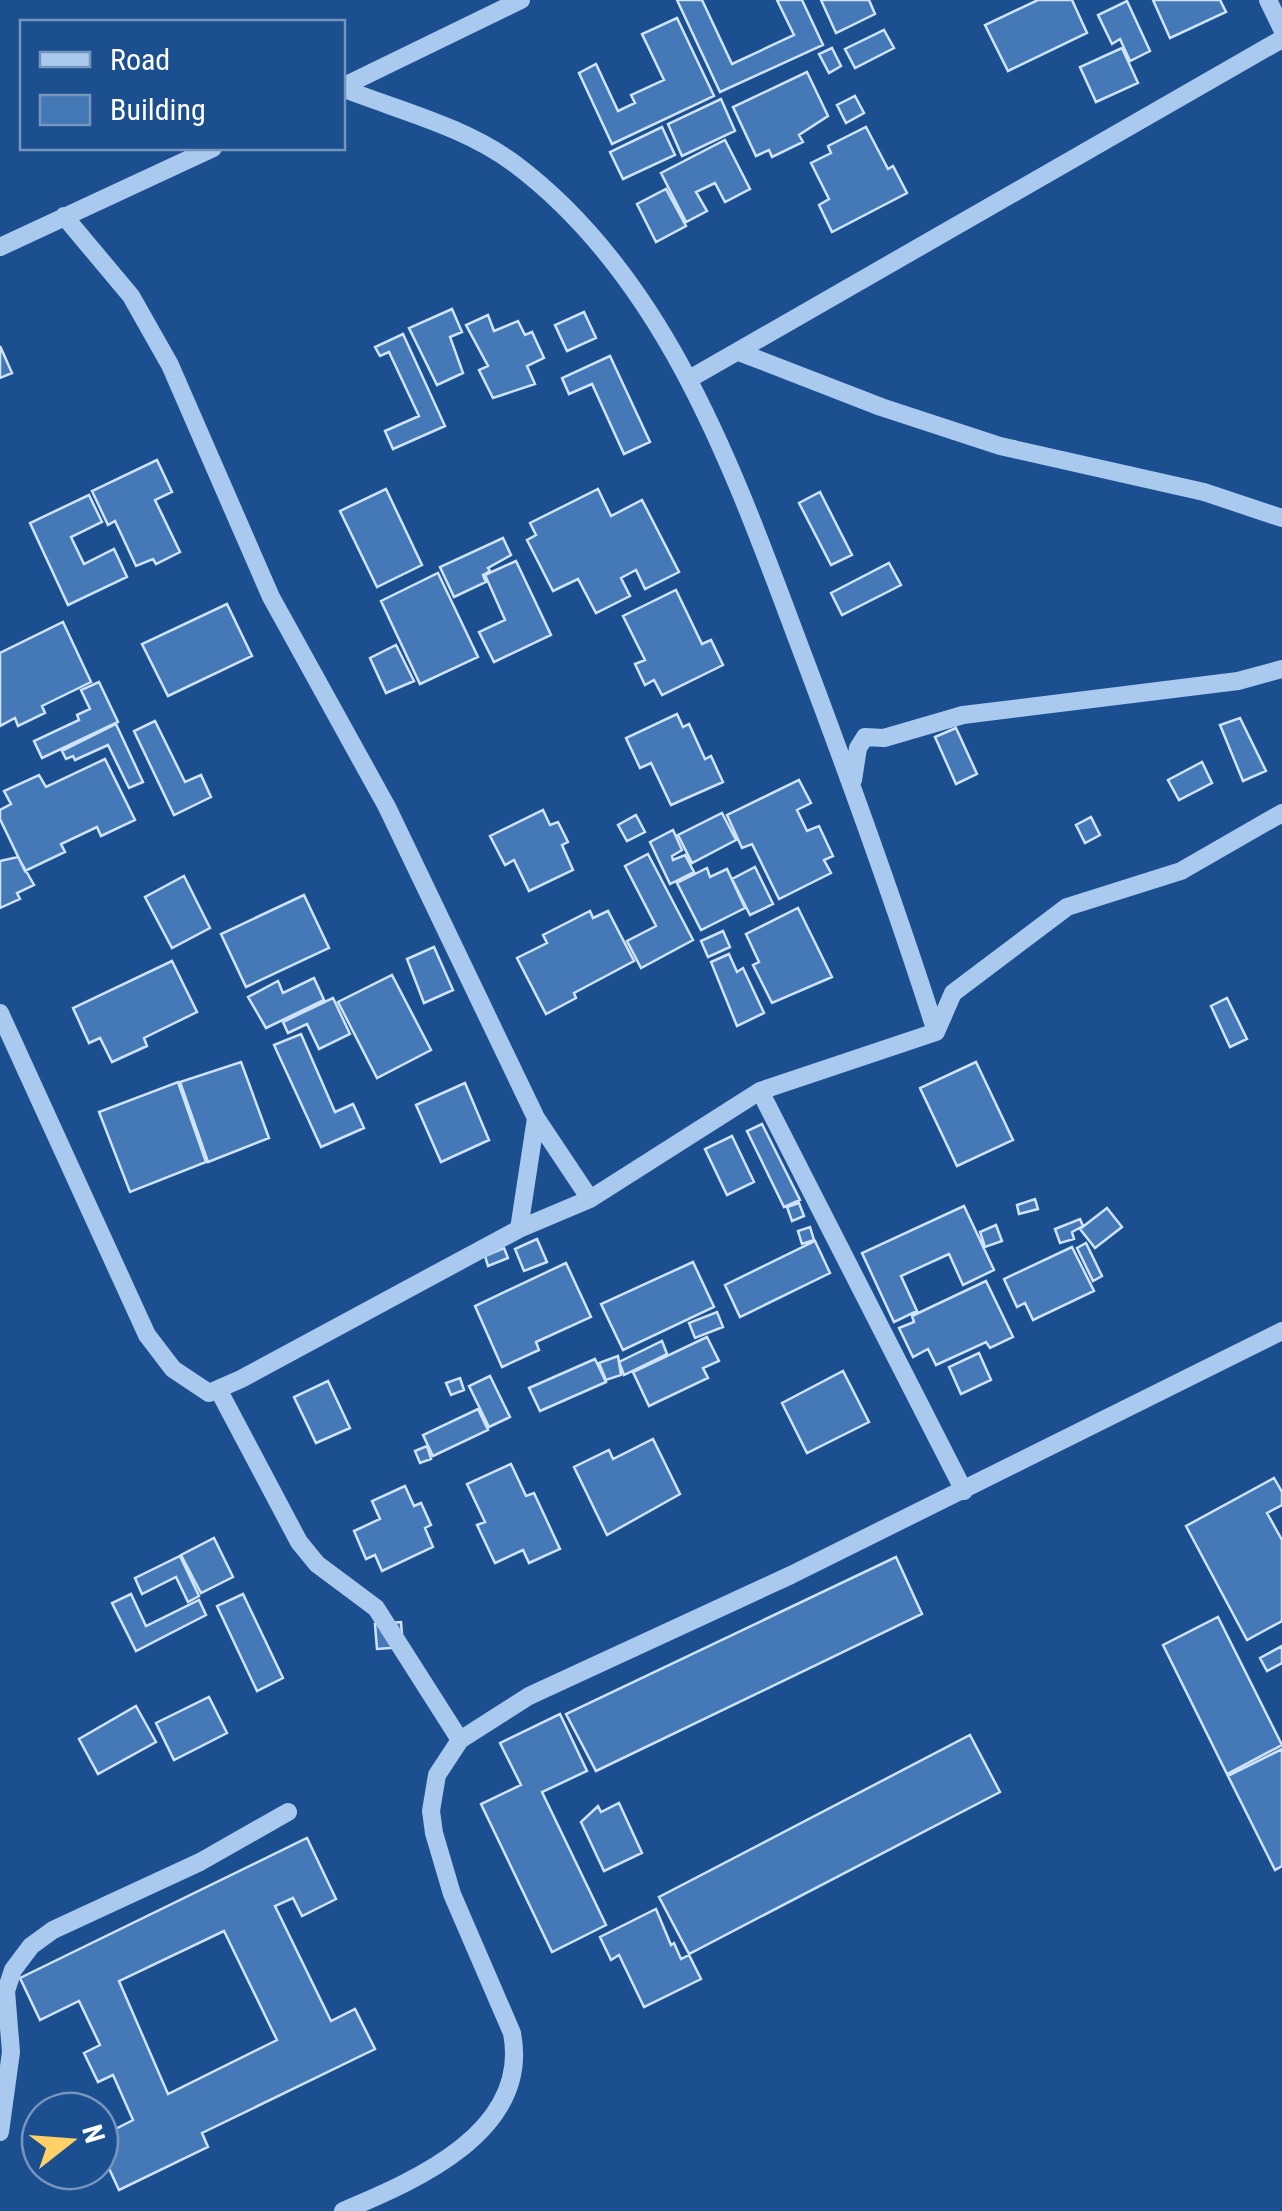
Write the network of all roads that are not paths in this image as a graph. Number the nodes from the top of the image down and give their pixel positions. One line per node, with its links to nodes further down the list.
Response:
1 (521, 0): 5 (street)
2 (1268, 0): 3 (street)
3 (1282, 29)
4 (1282, 39): 10 (street)
5 (345, 87)
6 (345, 89): 11 (street)
7 (209, 150): 8 (street)
8 (64, 216): 9 (street); 19 (street)
9 (0, 247)
10 (739, 352): 11 (street); 12 (street)
11 (691, 378): 14 (street)
12 (1282, 518)
13 (1282, 669): 14 (street)
14 (852, 786): 17 (street)
15 (1282, 813): 17 (street)
16 (0, 1013): 23 (street)
17 (936, 1032): 18 (street)
18 (760, 1091): 20 (street); 24 (street)
19 (536, 1118): 20 (street); 21 (street)
20 (590, 1199): 21 (street)
21 (519, 1229): 23 (street)
22 (1282, 1330): 24 (street)
23 (219, 1391): 25 (street)
24 (964, 1491): 25 (street)
25 (460, 1740): 29 (street)
26 (288, 1812): 27 (street)
27 (3, 1988): 28 (street)
28 (0, 2132)
29 (344, 2211)

